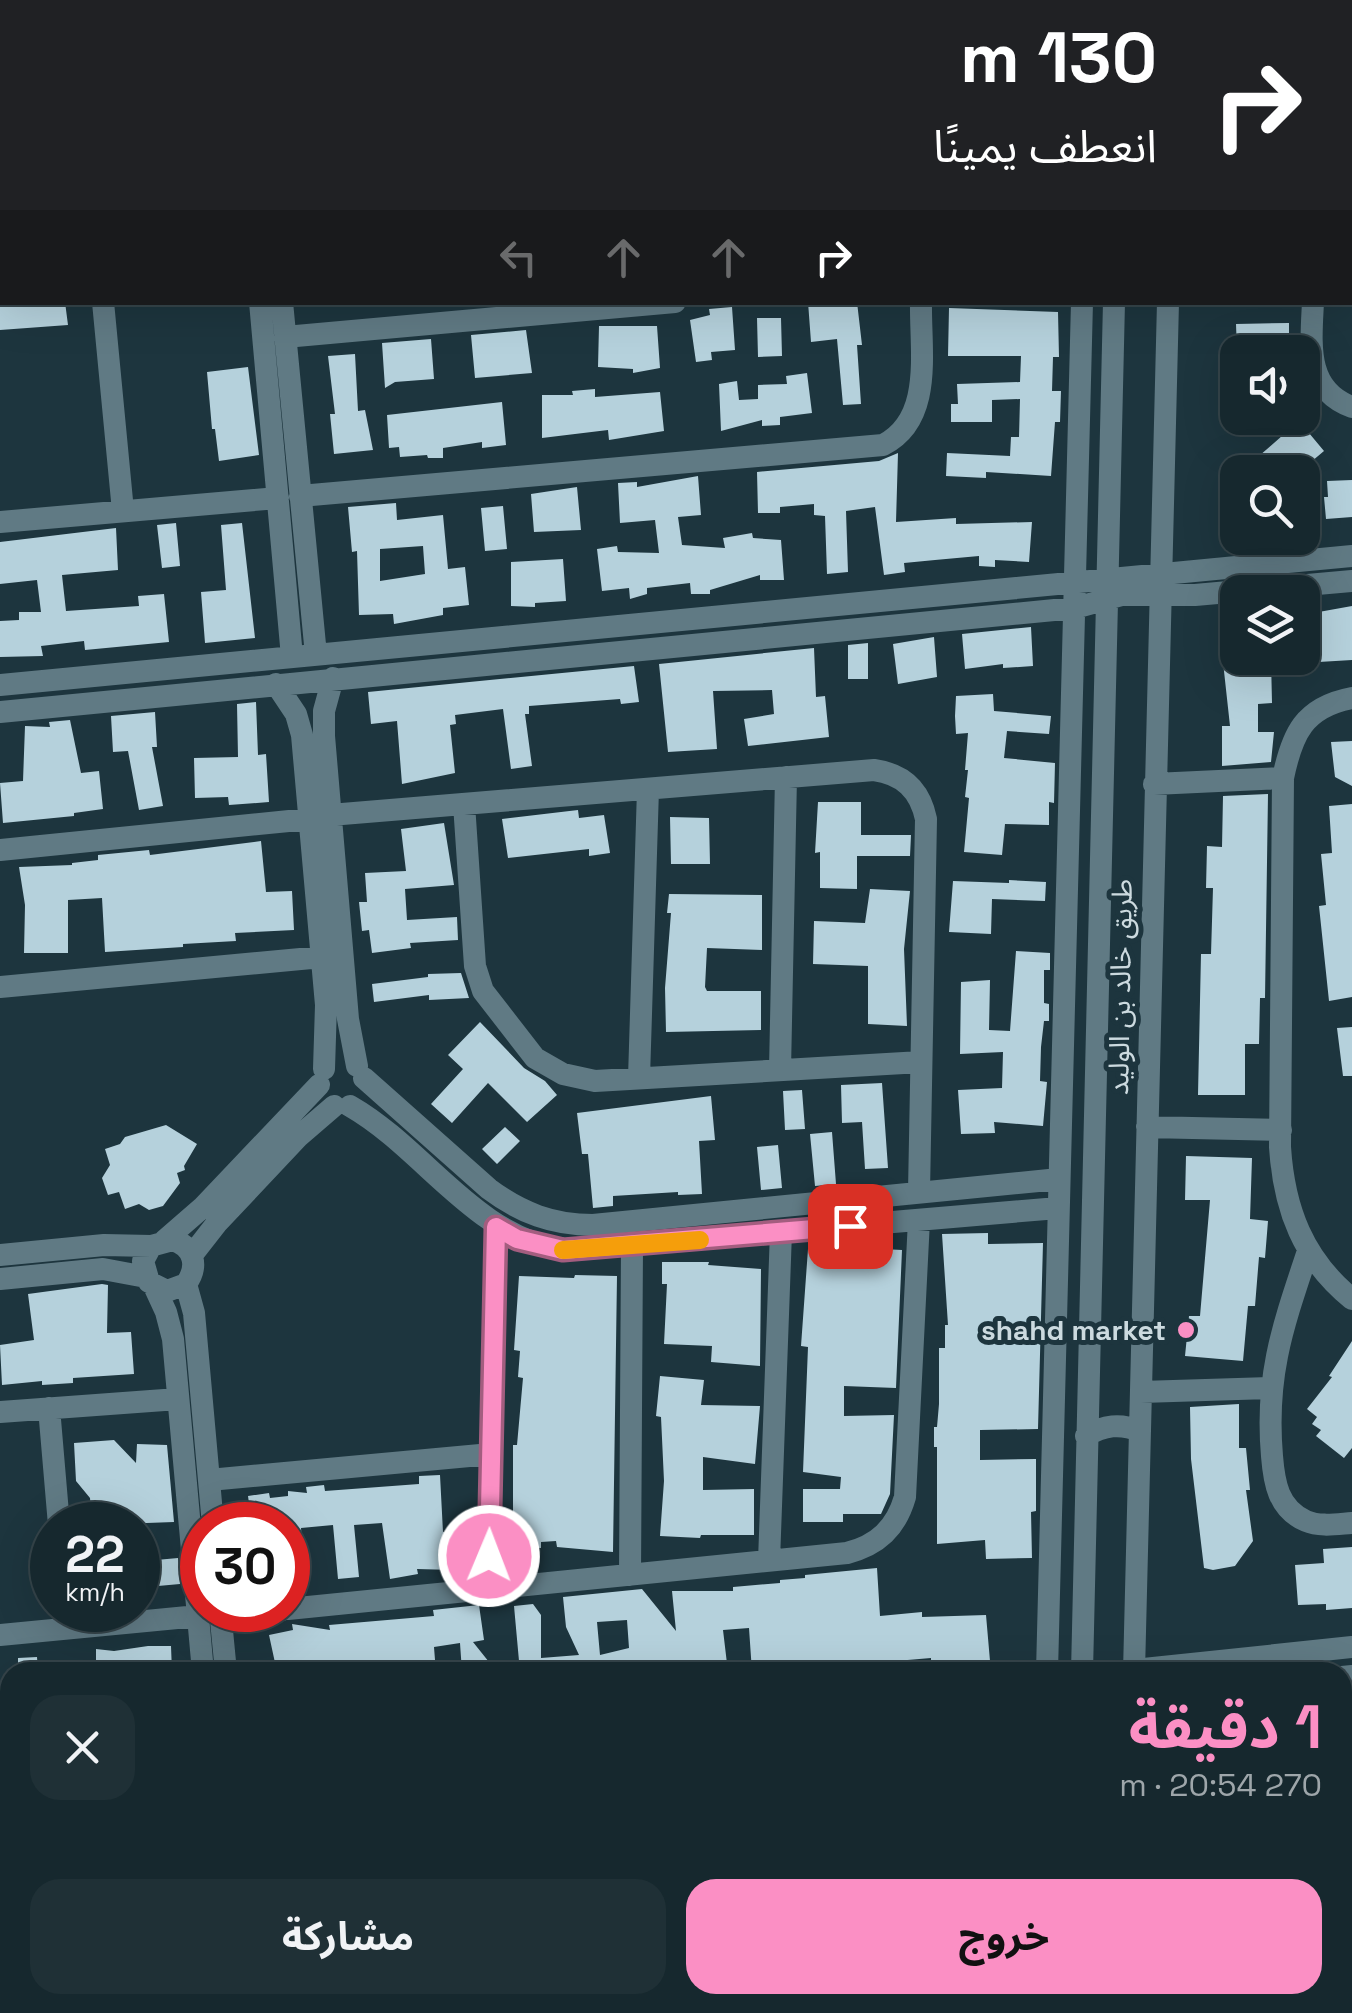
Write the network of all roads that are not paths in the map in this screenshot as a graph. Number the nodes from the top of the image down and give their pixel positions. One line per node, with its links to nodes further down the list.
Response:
1 (103, 305): 13 (street)
2 (260, 305): 12 (street)
3 (282, 305): 10 (street)
4 (921, 305): 12 (street)
5 (1082, 305): 17 (street)
6 (1114, 305): 19 (street, طريق خالد بن الوليد)
7 (1168, 305): 18 (street, طريق خالد بن الوليد)
8 (1313, 305): 11 (street)
9 (600, 306): 10 (street)
10 (285, 337): 12 (street)
11 (1352, 408)
12 (289, 497): 13 (street); 22 (street)
13 (123, 511): 14 (street)
14 (0, 522)
15 (1352, 556): 18 (street)
16 (1352, 580): 18 (street)
17 (1076, 582): 19 (street); 20 (street); 21 (street)
18 (1161, 584): 19 (street); 31 (street, طريق خالد بن الوليد)
19 (1106, 589): 20 (street); 68 (street, طريق خالد بن الوليد)
20 (1075, 608): 23 (street); 46 (street)
21 (563, 631): 22 (street); 23 (street)
22 (304, 656): 26 (street)
23 (564, 656): 24 (street)
24 (333, 678): 25 (street); 34 (street)
25 (276, 684): 28 (street); 34 (street)
26 (0, 685)
27 (1352, 698): 30 (street)
28 (0, 712)
29 (786, 777): 32 (street); 38 (street); 39 (street)
30 (1283, 778): 31 (street); 45 (street)
31 (1154, 784): 44 (street, طريق خالد بن الوليد)
32 (648, 789): 33 (street); 42 (street)
33 (464, 804): 34 (street); 42 (street)
34 (320, 817): 35 (street); 36 (street); 40 (street)
35 (0, 850)
36 (322, 957): 37 (street); 41 (street)
37 (0, 987)
38 (921, 1062): 39 (street); 47 (street)
39 (780, 1070): 42 (street)
40 (361, 1072): 41 (street); 43 (street); 47 (street)
41 (321, 1077): 43 (street); 53 (street)
42 (639, 1078)
43 (342, 1106): 50 (street); 57 (street)
44 (1147, 1127): 45 (street); 63 (street, طريق خالد بن الوليد)
45 (1280, 1130): 55 (street)
46 (1059, 1179): 47 (street); 48 (street)
47 (918, 1192)
48 (1058, 1208): 49 (street); 86 (street)
49 (919, 1220): 51 (street); 75 (street)
50 (496, 1227): 54 (street); 69 (street)
51 (781, 1232): 54 (street); 75 (street)
52 (0, 1243): 56 (street)
53 (158, 1243): 56 (street); 57 (street); 59 (street)
54 (632, 1246): 76 (street)
55 (1308, 1251): 61 (street); 62 (street)
56 (0, 1255)
57 (192, 1255): 60 (street)
58 (0, 1279): 59 (street)
59 (150, 1282): 60 (street); 64 (street)
60 (186, 1284): 70 (street)
61 (1352, 1299)
62 (1270, 1388): 63 (street); 74 (street)
63 (1141, 1392): 67 (street, طريق خالد بن الوليد)
64 (178, 1398): 65 (street); 72 (street)
65 (49, 1408): 66 (street); 71 (street)
66 (0, 1412)
67 (1140, 1431): 68 (street); 88 (street, طريق خالد بن الوليد)
68 (1086, 1436): 87 (street, طريق خالد بن الوليد)
69 (492, 1454): 70 (street); 77 (street)
70 (209, 1480): 73 (street)
71 (57, 1502)
72 (195, 1502)
73 (211, 1502)
74 (1352, 1523)
75 (769, 1561): 76 (street)
76 (630, 1575): 77 (street)
77 (488, 1589): 78 (street)
78 (310, 1607)
79 (30, 1628): 82 (street)
80 (210, 1632): 84 (street)
81 (217, 1632): 85 (street)
82 (0, 1635)
83 (1352, 1647): 89 (street)
84 (205, 1662)
85 (224, 1662)
86 (1047, 1662)
87 (1082, 1662)
88 (1134, 1662)
89 (1216, 1662)

